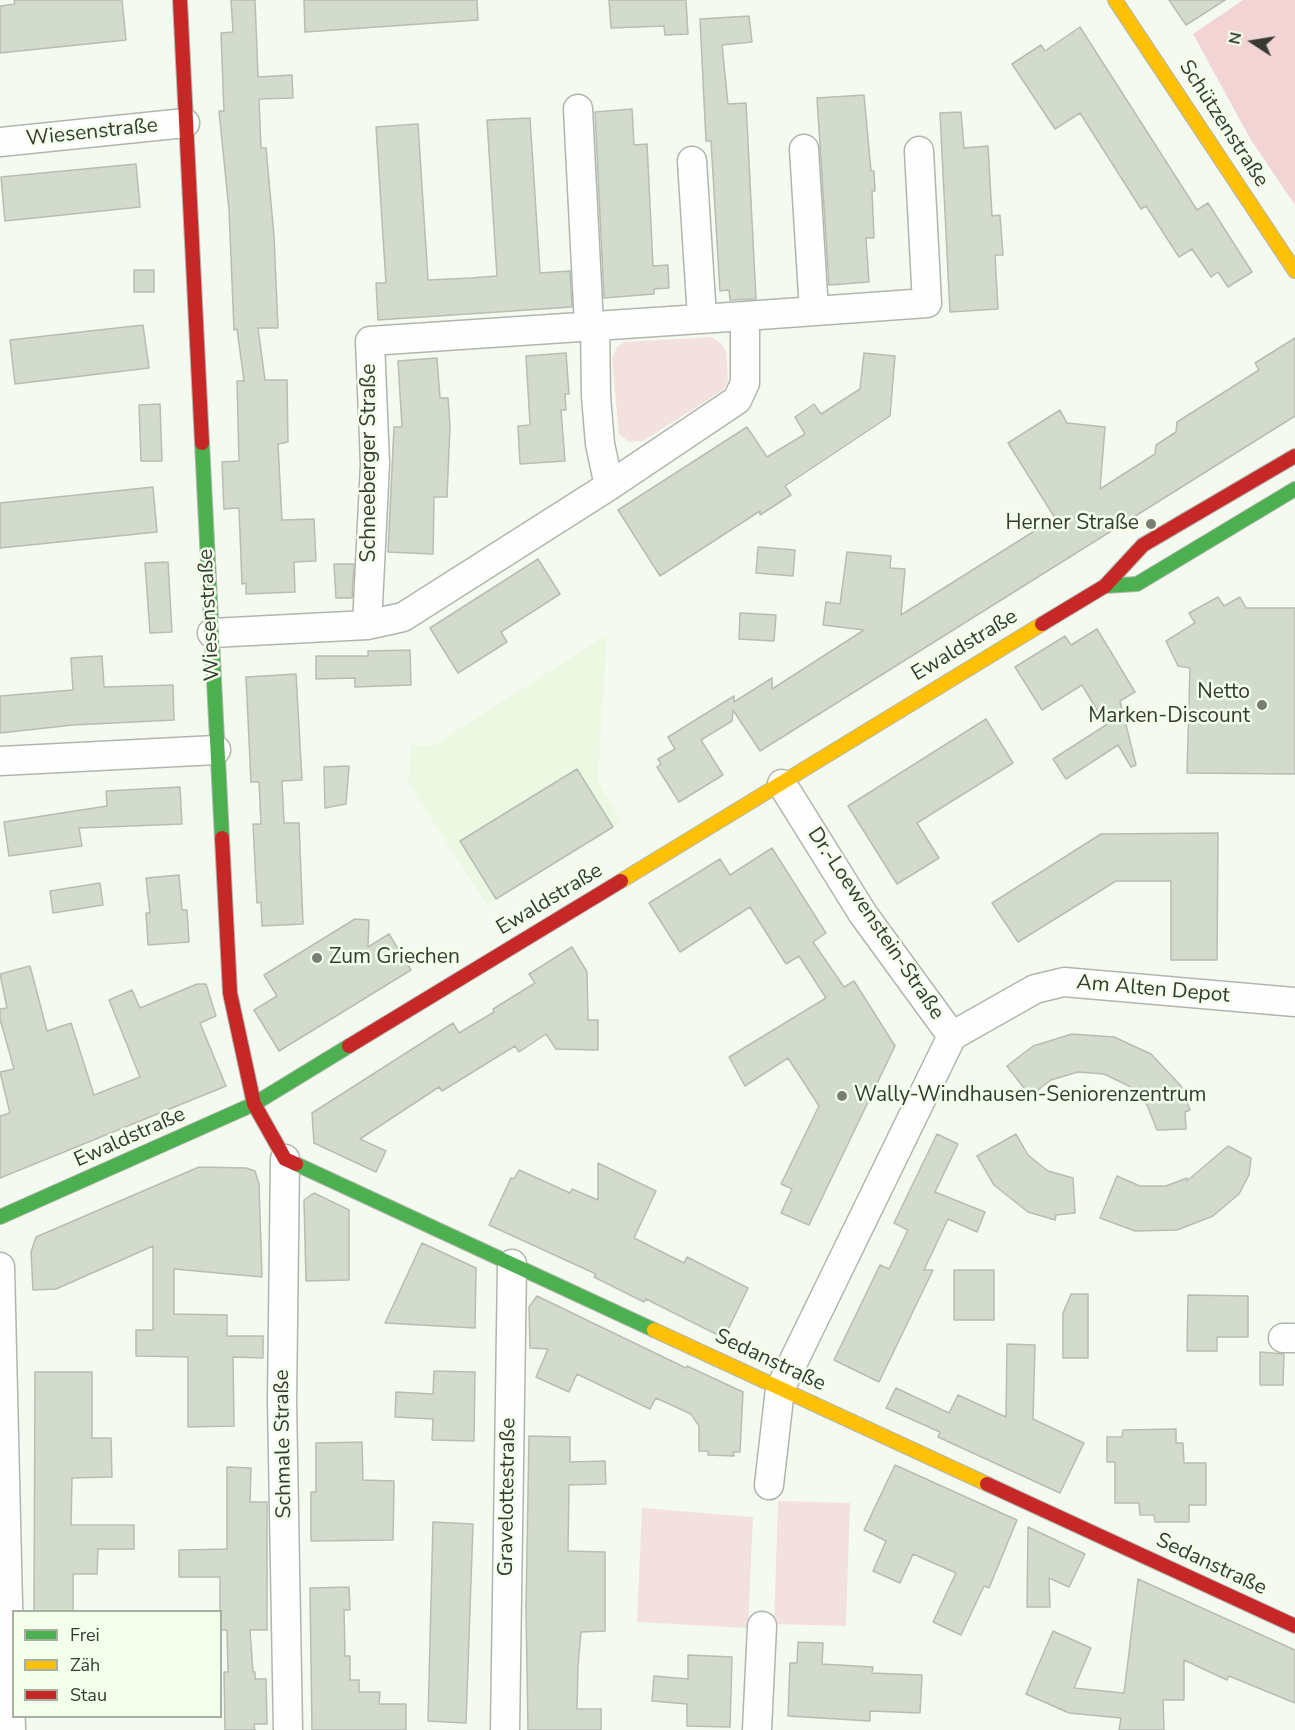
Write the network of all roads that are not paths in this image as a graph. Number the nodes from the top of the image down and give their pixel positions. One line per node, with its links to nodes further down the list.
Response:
1 (180, 0): 4 (street, Wiesenstraße)
2 (1116, 0): 9 (street, Schützenstraße)
3 (578, 109): 13 (street)
4 (185, 123): 5 (street, Wiesenstraße); 19 (street, Wiesenstraße)
5 (0, 142)
6 (804, 149): 10 (street)
7 (919, 151): 10 (street, Schneeberger Straße)
8 (692, 161): 12 (street)
9 (1295, 271)
10 (814, 311): 11 (street, Schneeberger Straße)
11 (745, 316): 12 (street, Schneeberger Straße); 15 (street)
12 (702, 318): 13 (street, Schneeberger Straße)
13 (592, 324): 15 (street); 18 (street, Schneeberger Straße)
14 (1295, 456): 17 (street, Ewaldstraße)
15 (609, 486): 18 (street)
16 (1295, 489): 17 (street, Ewaldstraße)
17 (1105, 586): 22 (street, Ewaldstraße)
18 (367, 625): 19 (street)
19 (212, 633): 20 (street, Wiesenstraße)
20 (216, 750): 21 (street); 25 (street, Wiesenstraße)
21 (0, 761)
22 (782, 784): 24 (street, Dr.-Loewenstein-Straße); 25 (street, Ewaldstraße)
23 (1295, 1002): 24 (street, Am Alten Depot)
24 (952, 1036): 30 (street, Dr.-Loewenstein-Straße)
25 (254, 1104): 26 (street); 27 (street, Ewaldstraße)
26 (285, 1159): 28 (street, Sedanstraße); 35 (street, Schmale Straße)
27 (0, 1217)
28 (512, 1263): 30 (street, Sedanstraße); 36 (street, Gravelottestraße)
29 (0, 1267): 34 (street)
30 (780, 1389): 31 (street, Dr.-Loewenstein-Straße); 33 (street, Sedanstraße)
31 (769, 1485)
32 (762, 1626): 37 (street)
33 (1295, 1626)
34 (11, 1730)
35 (288, 1730)
36 (505, 1730)
37 (758, 1730)

